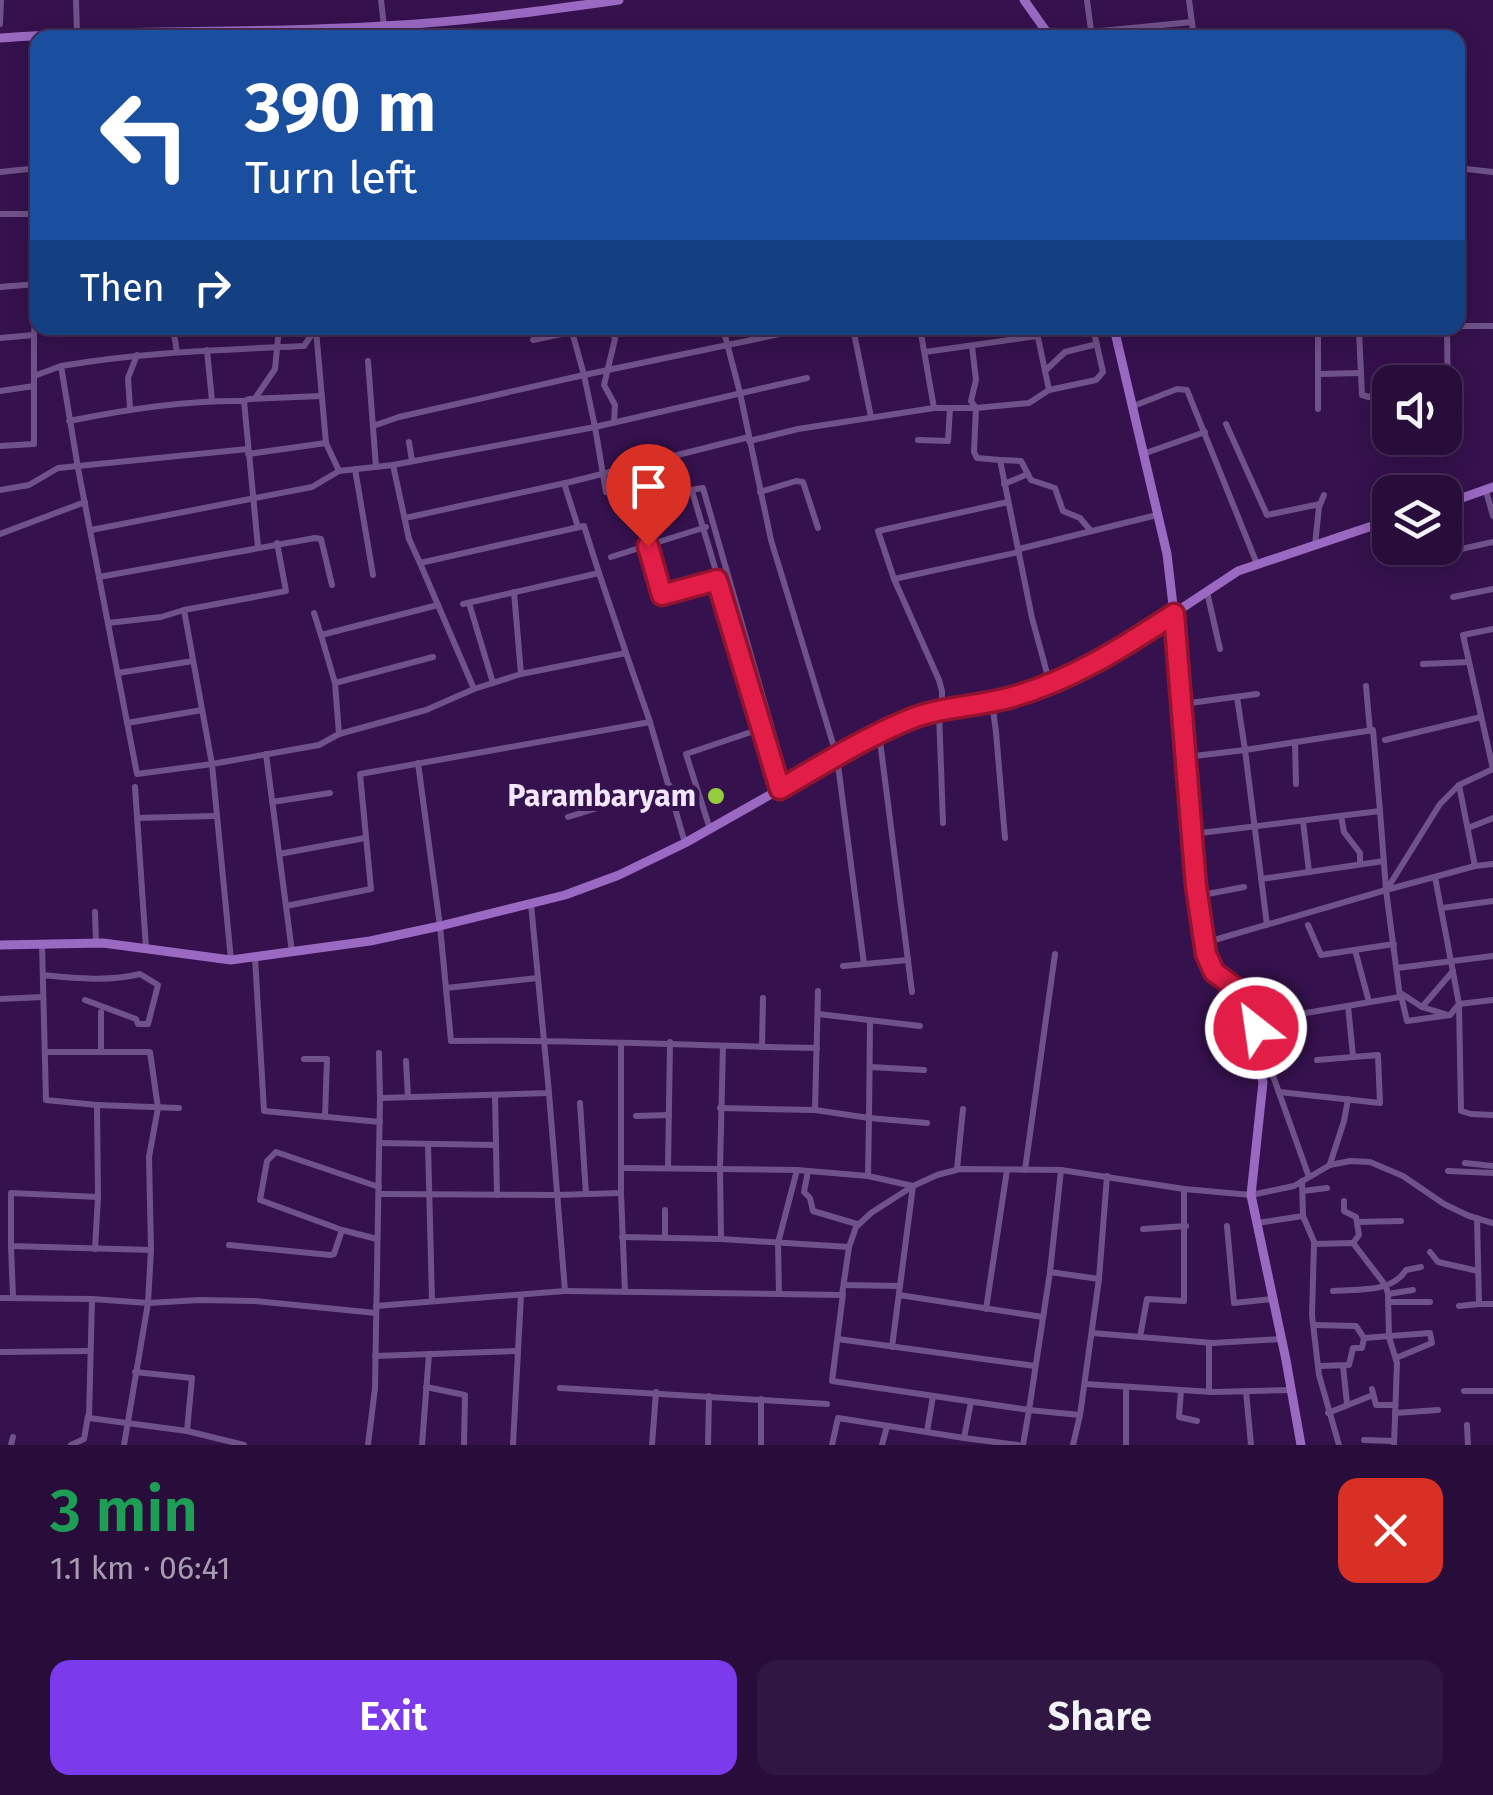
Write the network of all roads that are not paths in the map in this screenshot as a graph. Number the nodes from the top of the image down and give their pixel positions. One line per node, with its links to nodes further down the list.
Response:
1 (1, 0): 10 (street)
2 (76, 0): 12 (street)
3 (381, 0): 11 (street)
4 (619, 0): 8 (street)
5 (1024, 0): 14 (street)
6 (1088, 0): 15 (street)
7 (1189, 0): 9 (street)
8 (553, 5): 11 (street)
9 (1192, 22): 16 (street); 17 (street)
10 (0, 24)
11 (384, 26): 13 (street)
12 (77, 30)
13 (256, 30)
14 (1045, 30)
15 (1091, 30)
16 (1147, 30)
17 (1193, 30)
18 (30, 36): 19 (street)
19 (0, 38)
20 (30, 169): 22 (street)
21 (1465, 169): 23 (street)
22 (0, 172)
23 (1493, 172)
24 (0, 214): 25 (street)
25 (30, 214)
26 (30, 285): 27 (street)
27 (0, 287)
28 (1465, 326): 29 (street)
29 (1493, 326)
30 (30, 334): 50 (street)
31 (34, 335): 68 (street)
32 (174, 335): 57 (street)
33 (278, 335): 55 (street)
34 (311, 335): 55 (street)
35 (317, 335): 75 (street)
36 (552, 335): 51 (street)
37 (573, 335): 67 (street)
38 (614, 335): 63 (street)
39 (725, 335): 52 (street)
40 (773, 335): 52 (street)
41 (855, 335): 85 (street)
42 (921, 335): 58 (street)
43 (1022, 335): 54 (street)
44 (1037, 335): 64 (street)
45 (1095, 335): 53 (street)
46 (1116, 335): 79 (street)
47 (1318, 335): 66 (street)
48 (1359, 335): 65 (street)
49 (1447, 335): 61 (street)
50 (0, 338)
51 (532, 340)
52 (727, 344): 63 (street); 73 (street)
53 (1097, 344): 64 (street); 71 (street)
54 (972, 346): 58 (street); 83 (street)
55 (277, 347): 56 (street); 76 (street)
56 (207, 350): 57 (street); 77 (street)
57 (177, 352): 59 (street)
58 (924, 352): 81 (street)
59 (137, 355): 62 (street); 80 (street)
60 (368, 361): 89 (street)
61 (1447, 365)
62 (61, 366): 68 (street); 86 (street)
63 (610, 369): 67 (street); 87 (street)
64 (1045, 371): 71 (street)
65 (1361, 373): 66 (street); 74 (street)
66 (1319, 374): 84 (street)
67 (584, 375): 89 (street); 90 (street)
68 (34, 376): 70 (street)
69 (807, 378): 73 (street)
70 (34, 386): 72 (street); 96 (street)
71 (1049, 390): 83 (street)
72 (0, 391)
73 (740, 393): 87 (street); 92 (street)
74 (1372, 394)
75 (322, 396): 76 (street); 95 (street)
76 (256, 398): 78 (street)
77 (212, 400): 78 (street); 80 (street)
78 (244, 401): 97 (street)
79 (1131, 407): 91 (street); 98 (street)
80 (130, 408): 86 (street)
81 (934, 408): 82 (street); 85 (street)
82 (950, 408): 83 (street); 93 (street)
83 (976, 408): 99 (street)
84 (1318, 409)
85 (871, 417): 92 (street)
86 (69, 421): 103 (street)
87 (614, 422): 90 (street)
88 (1226, 424): 121 (street)
89 (373, 426): 102 (street)
90 (595, 427): 100 (street); 106 (street)
91 (1205, 432): 98 (street); 143 (street)
92 (749, 439): 106 (street); 114 (street)
93 (918, 440)
94 (409, 442): 100 (street)
95 (326, 443): 97 (street); 105 (street)
96 (0, 446)
97 (248, 451): 103 (street); 116 (street)
98 (1143, 454): 123 (street)
99 (1000, 460): 107 (street); 109 (street)
100 (412, 462): 101 (street)
101 (393, 465): 102 (street); 125 (street)
102 (376, 467): 104 (street)
103 (78, 468): 111 (street); 119 (street)
104 (355, 469): 105 (street); 145 (street)
105 (339, 471): 116 (street)
106 (603, 473): 108 (street); 112 (street)
107 (1028, 474): 109 (street); 132 (street)
108 (564, 483): 125 (street); 128 (street)
109 (1004, 484): 120 (street)
110 (1490, 489): 117 (street); 124 (street)
111 (0, 490)
112 (606, 492)
113 (692, 492): 129 (street)
114 (760, 492): 130 (street); 192 (street)
115 (1324, 495): 121 (street)
116 (252, 497): 131 (street); 138 (street)
117 (1462, 498)
118 (621, 501): 126 (street)
119 (85, 502): 131 (street); 133 (street)
120 (1008, 502): 140 (street); 148 (street)
121 (1320, 504): 136 (street)
122 (636, 506): 137 (street)
123 (1158, 515): 132 (street); 158 (street)
124 (1493, 516)
125 (405, 518): 142 (street)
126 (713, 525): 129 (street); 146 (street)
127 (1372, 526): 136 (street)
128 (578, 527): 142 (street); 144 (street)
129 (703, 528): 137 (street); 149 (street)
130 (818, 528)
131 (90, 530): 147 (street)
132 (1091, 532): 140 (street)
133 (0, 534)
134 (1493, 542): 139 (street)
135 (277, 543): 138 (street); 150 (street); 156 (street)
136 (1315, 545): 143 (street)
137 (648, 546): 141 (street); 149 (street)
138 (258, 547): 147 (street)
139 (1462, 549)
140 (1019, 550): 148 (street); 172 (street)
141 (611, 556)
142 (420, 563): 155 (street)
143 (1257, 564): 153 (street)
144 (599, 573): 152 (street); 163 (street)
145 (372, 575)
146 (728, 577): 149 (street); 201 (street)
147 (100, 578): 159 (street)
148 (894, 579): 180 (street)
149 (717, 580): 184 (street)
150 (332, 585)
151 (1493, 589): 154 (street)
152 (514, 592): 169 (street); 171 (street)
153 (1207, 592): 158 (street); 162 (street)
154 (1454, 597)
155 (438, 606): 161 (street); 174 (street)
156 (184, 610): 159 (street); 165 (street)
157 (314, 612): 161 (street)
158 (1174, 614): 172 (street); 178 (street)
159 (108, 623): 168 (street)
160 (1493, 629): 166 (street)
161 (321, 635): 170 (street)
162 (1220, 649)
163 (626, 652): 169 (street); 182 (street)
164 (434, 657): 170 (street)
165 (193, 660): 168 (street); 179 (street)
166 (1469, 662): 167 (street); 181 (street)
167 (1423, 664)
168 (118, 673): 183 (street)
169 (520, 674): 171 (street)
170 (335, 682): 187 (street)
171 (493, 683): 174 (street)
172 (1050, 684): 177 (street)
173 (1366, 686): 185 (street)
174 (474, 689): 187 (street)
175 (1257, 694): 176 (street)
176 (1237, 697): 178 (street); 190 (street)
177 (992, 702): 180 (street); 217 (street)
178 (1182, 704): 193 (street)
179 (202, 710): 183 (street); 195 (street)
180 (941, 711): 186 (street); 211 (street)
181 (1481, 717): 188 (street); 196 (street)
182 (650, 722): 194 (street); 199 (street)
183 (127, 723): 195 (street)
184 (764, 728): 201 (street); 214 (street)
185 (1370, 731): 189 (street); 204 (street)
186 (879, 733): 192 (street); 250 (street)
187 (339, 734): 191 (street)
188 (1385, 740)
189 (1295, 742): 190 (street); 197 (street)
190 (1245, 750): 193 (street); 212 (street)
191 (266, 754): 195 (street); 203 (street)
192 (838, 757): 201 (street); 252 (street)
193 (1186, 757): 215 (street)
194 (418, 763): 216 (street); 237 (street)
195 (212, 764): 205 (street)
196 (1493, 769): 198 (street)
197 (1296, 784)
198 (1459, 785): 213 (street); 228 (street)
199 (670, 786): 207 (street); 218 (street)
200 (135, 787): 208 (street)
201 (784, 787): 214 (street)
202 (330, 793): 203 (street)
203 (272, 802): 219 (street)
204 (1380, 811): 206 (street); 220 (street)
205 (216, 816): 208 (street); 249 (street)
206 (1341, 816): 210 (street); 221 (street)
207 (568, 817)
208 (137, 818): 243 (street)
209 (1493, 818): 213 (street)
210 (1303, 820): 212 (street); 224 (street)
211 (943, 823)
212 (1254, 826): 215 (street); 226 (street)
213 (1468, 828): 223 (street)
214 (710, 829): 218 (street)
215 (1192, 834): 229 (street)
216 (365, 838): 219 (street); 232 (street)
217 (1005, 838)
218 (685, 843): 231 (street)
219 (279, 854): 232 (street)
220 (1384, 861): 221 (street); 228 (street)
221 (1360, 864): 224 (street)
222 (1493, 864): 223 (street)
223 (1475, 866): 225 (street)
224 (1308, 872): 226 (street)
225 (1435, 877): 228 (street); 233 (street)
226 (1262, 878): 235 (street)
227 (1244, 887): 229 (street)
228 (1386, 890): 235 (street); 242 (street)
229 (1198, 896): 239 (street)
230 (1493, 901): 233 (street)
231 (531, 904): 237 (street); 258 (street)
232 (286, 906): 245 (street)
233 (1442, 908): 251 (street)
234 (95, 912): 238 (street)
235 (1268, 925): 239 (street)
236 (1308, 925): 244 (street)
237 (440, 926): 245 (street); 259 (street)
238 (96, 943): 241 (street); 243 (street)
239 (1204, 943): 256 (street)
240 (0, 944): 241 (street)
241 (42, 944): 257 (street)
242 (1394, 944): 244 (street); 254 (street)
243 (146, 948): 249 (street)
244 (1355, 950): 268 (street)
245 (292, 952): 248 (street)
246 (1055, 954): 326 (street)
247 (1493, 956): 251 (street)
248 (255, 957): 249 (street); 309 (street)
249 (231, 960)
250 (908, 960): 252 (street); 261 (street)
251 (1452, 962): 254 (street); 255 (street)
252 (864, 964): 253 (street)
253 (843, 966)
254 (1398, 968): 262 (street)
255 (1454, 971): 269 (street); 271 (street)
256 (1214, 972): 276 (street); 342 (street)
257 (42, 975): 263 (street); 266 (street)
258 (538, 978): 259 (street); 278 (street)
259 (446, 988): 278 (street)
260 (818, 992): 273 (street)
261 (912, 992)
262 (1401, 993): 268 (street); 271 (street); 274 (street)
263 (43, 997): 265 (street); 284 (street)
264 (764, 998): 282 (street)
265 (0, 999)
266 (85, 1000)
267 (1493, 1000): 269 (street)
268 (1369, 1002): 270 (street)
269 (1460, 1004): 274 (street); 306 (street)
270 (1348, 1006): 276 (street); 287 (street)
271 (1422, 1007): 274 (street)
272 (101, 1012): 285 (street)
273 (818, 1014): 275 (street); 283 (street)
274 (1450, 1016)
275 (870, 1021): 277 (street); 291 (street)
276 (1253, 1022): 293 (street)
277 (920, 1026)
278 (544, 1040): 280 (street); 294 (street)
279 (670, 1042): 280 (street); 281 (street); 307 (street)
280 (621, 1044): 318 (street)
281 (722, 1046): 282 (street); 303 (street)
282 (762, 1047): 283 (street)
283 (817, 1048): 305 (street)
284 (45, 1052): 285 (street); 300 (street)
285 (101, 1052): 301 (street)
286 (379, 1054): 297 (street)
287 (1352, 1056): 290 (street); 298 (street)
288 (304, 1060): 309 (street)
289 (406, 1060): 296 (street)
290 (1317, 1060)
291 (870, 1067): 292 (street); 310 (street)
292 (924, 1070)
293 (1279, 1092): 298 (street); 331 (street)
294 (549, 1093): 295 (street); 341 (street)
295 (495, 1095): 296 (street); 315 (street)
296 (408, 1097): 297 (street)
297 (380, 1098): 311 (street)
298 (1348, 1099): 317 (street)
299 (580, 1103): 339 (street)
300 (97, 1104): 301 (street); 343 (street)
301 (158, 1108): 302 (street); 368 (street)
302 (180, 1108)
303 (720, 1108): 305 (street); 320 (street)
304 (963, 1109): 324 (street)
305 (814, 1110): 310 (street)
306 (1493, 1114)
307 (669, 1115): 308 (street); 319 (street)
308 (636, 1116)
309 (325, 1117): 311 (street)
310 (869, 1118): 312 (street); 329 (street)
311 (380, 1122): 313 (street)
312 (927, 1122)
313 (380, 1143): 314 (street); 335 (street)
314 (428, 1144): 315 (street); 338 (street)
315 (496, 1145): 340 (street)
316 (1465, 1163): 321 (street)
317 (1330, 1165): 331 (street); 347 (street)
318 (622, 1168): 319 (street); 337 (street)
319 (668, 1168): 320 (street)
320 (720, 1168): 322 (street); 359 (street)
321 (1493, 1169): 328 (street)
322 (797, 1170): 323 (street); 361 (street)
323 (808, 1170): 329 (street); 351 (street)
324 (957, 1170): 325 (street); 332 (street)
325 (1007, 1170): 326 (street); 393 (street)
326 (1025, 1170): 327 (street)
327 (1061, 1170): 330 (street); 372 (street)
328 (1448, 1171)
329 (868, 1176): 332 (street)
330 (1107, 1176): 334 (street); 373 (street)
331 (1306, 1179): 336 (street); 342 (street)
332 (914, 1186): 351 (street); 375 (street)
333 (1327, 1188): 336 (street)
334 (1184, 1189): 342 (street); 353 (street)
335 (379, 1191): 338 (street); 355 (street); 360 (street)
336 (1302, 1191): 346 (street)
337 (621, 1193): 339 (street); 357 (street)
338 (429, 1194): 340 (street); 387 (street)
339 (586, 1194): 341 (street)
340 (497, 1195): 341 (street)
341 (557, 1195): 377 (street)
342 (1251, 1195): 350 (street)
343 (98, 1197): 364 (street); 367 (street)
344 (1344, 1201): 349 (street)
345 (665, 1210): 358 (street)
346 (1303, 1216): 350 (street); 363 (street)
347 (1478, 1218): 352 (street); 371 (street)
348 (1401, 1221): 349 (street)
349 (1357, 1222): 362 (street)
350 (1257, 1223): 386 (street)
351 (858, 1224): 366 (street)
352 (1493, 1224)
353 (1186, 1226): 356 (street); 398 (street)
354 (1227, 1226): 386 (street)
355 (342, 1230): 360 (street); 365 (street)
356 (1143, 1230)
357 (622, 1237): 358 (street); 378 (street)
358 (665, 1238): 359 (street)
359 (722, 1238): 361 (street)
360 (378, 1240): 394 (street)
361 (778, 1243): 366 (street); 380 (street)
362 (1353, 1243): 363 (street); 382 (street)
363 (1315, 1244): 396 (street)
364 (12, 1246): 367 (street); 383 (street)
365 (229, 1246)
366 (849, 1246): 374 (street)
367 (95, 1249): 368 (street)
368 (151, 1250): 389 (street)
369 (1430, 1252): 371 (street)
370 (1422, 1268): 382 (street)
371 (1478, 1270): 390 (street)
372 (1050, 1272): 373 (street); 395 (street)
373 (1100, 1279): 397 (street)
374 (843, 1290): 375 (street); 380 (street); 402 (street)
375 (899, 1290): 393 (street); 404 (street)
376 (1414, 1290): 382 (street)
377 (565, 1291): 378 (street); 381 (street)
378 (624, 1292): 380 (street)
379 (1332, 1292): 382 (street)
380 (779, 1293)
381 (520, 1294): 387 (street); 406 (street)
382 (1388, 1294): 388 (street); 399 (street)
383 (13, 1297): 384 (street); 385 (street)
384 (0, 1298)
385 (92, 1299): 389 (street); 405 (street)
386 (1273, 1299): 401 (street)
387 (432, 1301): 394 (street)
388 (1430, 1302)
389 (148, 1303): 394 (street); 414 (street)
390 (1479, 1304): 391 (street); 392 (street)
391 (1493, 1304)
392 (1459, 1306)
393 (986, 1308): 395 (street)
394 (376, 1309): 409 (street)
395 (1043, 1318): 411 (street)
396 (1314, 1325): 400 (street); 412 (street)
397 (1092, 1334): 398 (street); 415 (street)
398 (1140, 1337): 403 (street)
399 (1390, 1337): 400 (street); 410 (street); 410 (street)
400 (1364, 1338): 413 (street)
401 (1281, 1339): 403 (street); 420 (street)
402 (838, 1340): 404 (street); 427 (street)
403 (1208, 1343): 425 (street)
404 (892, 1347): 411 (street)
405 (90, 1351): 407 (street); 436 (street)
406 (518, 1351): 408 (street); 454 (street)
407 (0, 1352)
408 (429, 1354): 409 (street); 417 (street)
409 (375, 1356): 447 (street)
410 (1396, 1358): 432 (street)
411 (1036, 1366): 433 (street)
412 (1318, 1366): 413 (street); 435 (street)
413 (1343, 1366): 431 (street)
414 (135, 1372): 439 (street); 442 (street)
415 (1085, 1384): 416 (street); 437 (street)
416 (1126, 1386): 419 (street); 462 (street)
417 (426, 1387): 452 (street); 453 (street)
418 (560, 1388): 424 (street)
419 (1181, 1390): 425 (street); 438 (street)
420 (1291, 1390): 421 (street); 464 (street)
421 (1246, 1391): 425 (street); 463 (street)
422 (1464, 1391): 423 (street)
423 (1493, 1391)
424 (656, 1392): 426 (street); 455 (street)
425 (1209, 1392)
426 (709, 1396): 428 (street); 456 (street)
427 (932, 1396): 429 (street); 443 (street)
428 (762, 1400): 430 (street); 457 (street)
429 (970, 1402): 433 (street); 444 (street)
430 (827, 1404)
431 (1347, 1405): 432 (street); 435 (street)
432 (1395, 1409): 434 (street); 446 (street)
433 (1028, 1410): 437 (street); 460 (street)
434 (1438, 1410)
435 (1328, 1412): 465 (street)
436 (88, 1415): 439 (street); 448 (street)
437 (1080, 1415): 461 (street)
438 (1197, 1421)
439 (128, 1423): 442 (street); 449 (street)
440 (1467, 1424): 466 (street)
441 (887, 1426): 443 (street); 458 (street); 459 (street)
442 (186, 1431): 450 (street)
443 (928, 1432): 444 (street)
444 (961, 1440): 460 (street)
445 (1364, 1440): 446 (street)
446 (1394, 1443)
447 (368, 1444): 451 (street)
448 (70, 1445)
449 (124, 1445)
450 (244, 1445)
451 (381, 1445)
452 (422, 1445)
453 (464, 1445)
454 (513, 1445)
455 (652, 1445)
456 (708, 1445)
457 (761, 1445)
458 (832, 1445)
459 (882, 1445)
460 (1020, 1445)
461 (1073, 1445)
462 (1126, 1445)
463 (1251, 1445)
464 (1301, 1445)
465 (1339, 1445)
466 (1468, 1445)

